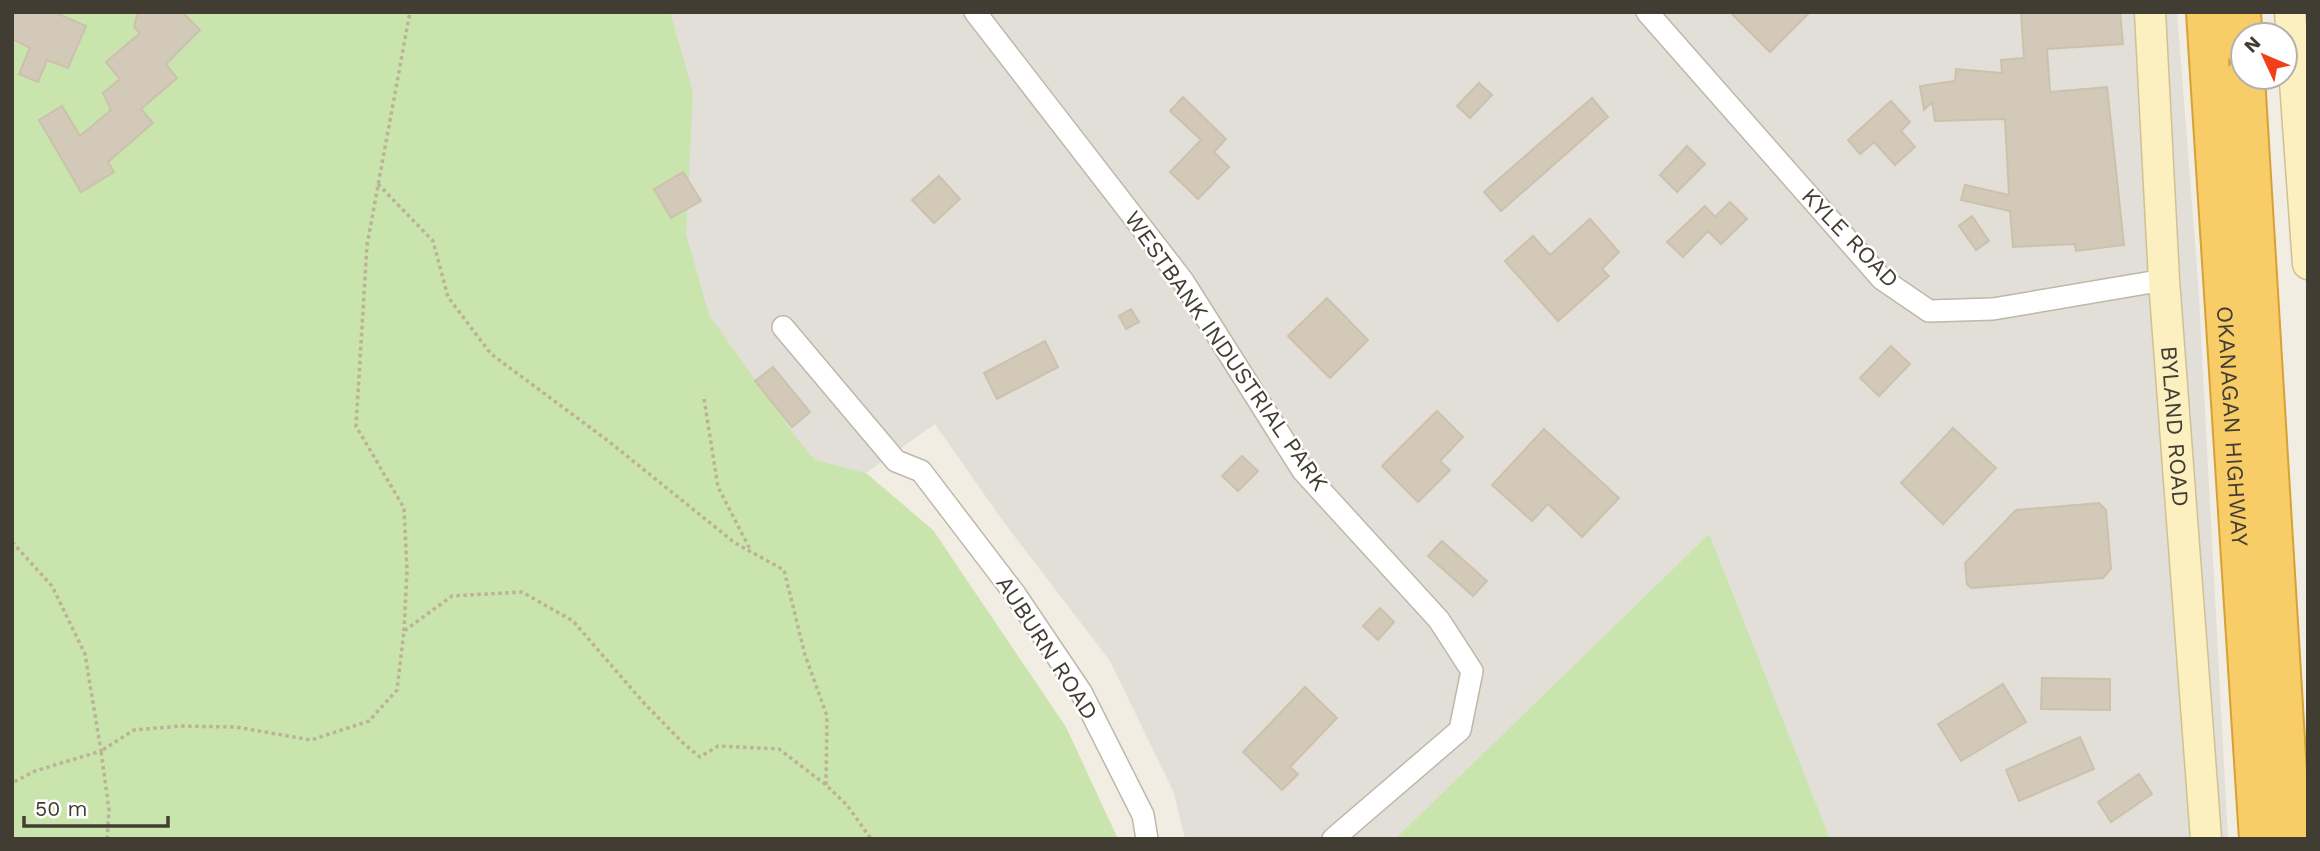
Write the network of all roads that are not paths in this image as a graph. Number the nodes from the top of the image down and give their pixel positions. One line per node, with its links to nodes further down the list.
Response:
1 (975, 12): 11 (street, WESTBANK INDUSTRIAL PARK)
2 (1647, 12): 8 (street, KYLE ROAD)
3 (2150, 12): 8 (street, BYLAND ROAD)
4 (2206, 12): 13 (highway, OKANAGAN HIGHWAY)
5 (2290, 12): 7 (street)
6 (2246, 91): 14 (highway, OKANAGAN HIGHWAY)
7 (2308, 264)
8 (2164, 280): 12 (street, BYLAND ROAD)
9 (782, 327): 10 (street, AUBURN ROAD)
10 (1147, 839)
11 (1333, 839)
12 (2206, 839)
13 (2259, 839)
14 (2291, 839)

